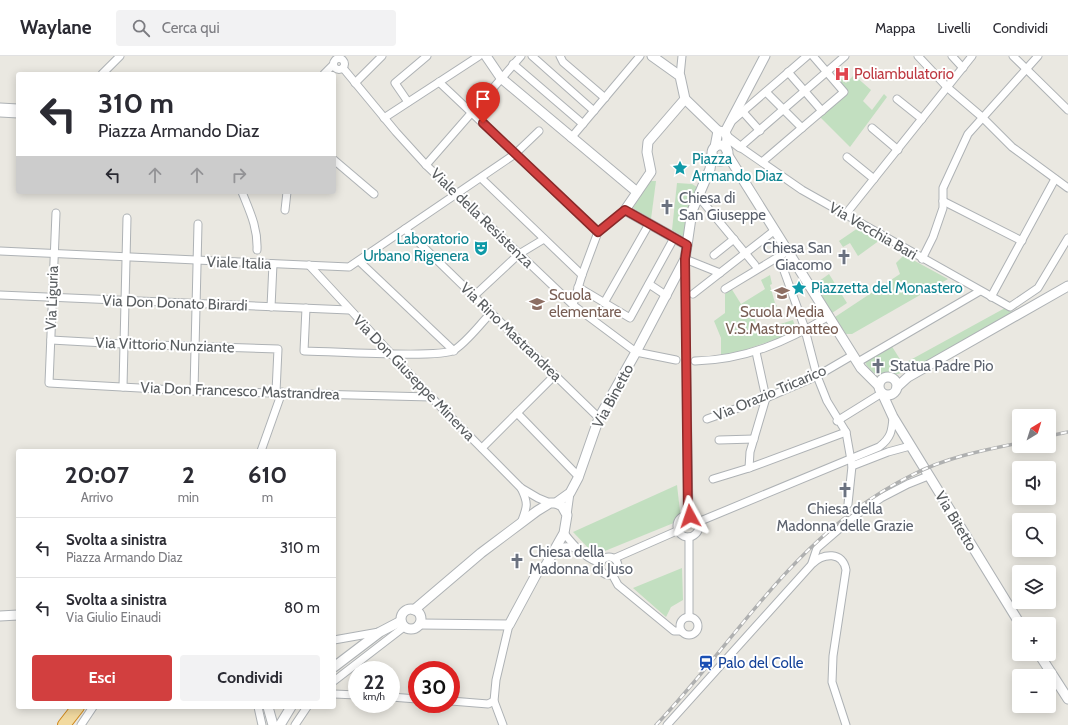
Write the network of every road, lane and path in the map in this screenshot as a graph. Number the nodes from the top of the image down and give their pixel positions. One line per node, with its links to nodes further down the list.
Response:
1 (120, 56): 25 (street)
2 (382, 56): 32 (street)
3 (427, 56): 39 (street)
4 (479, 56): 31 (street)
5 (486, 56): 30 (street)
6 (521, 56): 22 (street)
7 (532, 56): 44 (street)
8 (560, 56): 36 (street)
9 (640, 56): 36 (street)
10 (652, 56): 29 (street)
11 (682, 56): 29 (street)
12 (765, 56): 53 (street)
13 (807, 56): 27 (street)
14 (813, 56): 28 (street)
15 (845, 56): 28 (street)
16 (918, 56): 33 (street)
17 (952, 56): 23 (street)
18 (972, 56): 23 (street)
19 (1013, 56): 24 (street)
20 (1038, 56): 24 (street)
21 (337, 63): 26 (street); 32 (street, Viale della Resistenza)
22 (513, 64): 30 (street); 54 (street)
23 (963, 68): 33 (street)
24 (1026, 69): 43 (street); 50 (street)
25 (104, 72)
26 (326, 72)
27 (788, 72): 34 (street); 35 (street)
28 (827, 72): 34 (street); 45 (street)
29 (680, 76): 37 (street)
30 (501, 78): 46 (street); 60 (street)
31 (440, 82): 39 (street); 46 (street)
32 (355, 83): 51 (street, Viale della Resistenza)
33 (948, 88): 50 (street); 52 (street)
34 (805, 91): 42 (street); 45 (street)
35 (766, 92): 42 (street); 47 (street)
36 (605, 98): 44 (street)
37 (685, 99): 59 (street); 73 (street)
38 (897, 99): 52 (street)
39 (408, 102): 51 (street)
40 (0, 107): 41 (street)
41 (16, 108)
42 (784, 110): 55 (street); 58 (street)
43 (1068, 110)
44 (594, 111): 54 (street)
45 (822, 111): 55 (street)
46 (472, 112): 63 (street); 68 (street)
47 (743, 112): 53 (street); 58 (street)
48 (0, 113): 49 (street)
49 (16, 114)
50 (982, 117): 71 (street); 79 (street)
51 (384, 118): 68 (street, Viale della Resistenza)
52 (922, 119): 62 (street)
53 (731, 121): 59 (street)
54 (583, 124): 60 (street)
55 (802, 128): 67 (street)
56 (872, 128): 62 (street)
57 (539, 131): 63 (street, Viale Italia)
58 (760, 131): 61 (street)
59 (723, 133): 61 (street); 64 (street)
60 (571, 138): 73 (street)
61 (740, 147): 64 (street); 67 (street, Via Vecchia Bari)
62 (898, 150): 70 (street)
63 (515, 154): 69 (street, Viale Italia); 89 (street)
64 (721, 154): 78 (street); 88 (street)
65 (847, 157): 70 (street)
66 (336, 162): 76 (street)
67 (762, 162): 83 (street, Via Vecchia Bari)
68 (426, 165): 77 (street, Viale della Resistenza)
69 (481, 178): 77 (street, Viale Italia); 92 (street)
70 (874, 179): 83 (street)
71 (1055, 179): 72 (street); 94 (street)
72 (1068, 188)
73 (638, 192): 81 (street)
74 (243, 194): 96 (street)
75 (287, 194): 80 (street)
76 (374, 194)
77 (456, 194): 87 (street, Viale Italia); 101 (street, Viale della Resistenza)
78 (698, 196): 93 (street); 95 (street)
79 (943, 201): 94 (street); 106 (street)
80 (285, 210)
81 (625, 210): 86 (street); 89 (street)
82 (56, 213): 99 (street, Via Liguria)
83 (845, 215): 106 (street, Via Vecchia Bari)
84 (127, 218): 103 (street)
85 (198, 224): 107 (street)
86 (649, 224): 90 (street); 129 (street)
87 (406, 229): 108 (street, Viale Italia); 123 (street, Via Rino Mastrandrea)
88 (775, 230): 98 (street); 100 (street)
89 (598, 232): 115 (street)
90 (674, 238): 95 (street); 116 (street)
91 (1068, 238): 125 (street, Via Vecchia Bari)
92 (544, 239): 101 (street); 115 (street)
93 (734, 239): 100 (street); 102 (street)
94 (1022, 241): 125 (street)
95 (687, 245): 105 (street, Via Binetto)
96 (257, 250): 109 (street); 110 (street)
97 (0, 251): 99 (street, Viale Italia)
98 (788, 251): 104 (street); 135 (street)
99 (54, 253): 103 (street, Viale Italia); 126 (street, Via Liguria)
100 (746, 253): 113 (street); 114 (street)
101 (519, 254): 123 (street); 130 (street, Viale della Resistenza)
102 (714, 255)
103 (126, 257): 107 (street, Viale Italia); 127 (street)
104 (779, 257): 119 (street); 136 (street)
105 (685, 259): 114 (street); 124 (street, Via Binetto); 179 (street)
106 (922, 259): 120 (street, Via Vecchia Bari)
107 (198, 261): 109 (street, Viale Italia); 128 (street)
108 (359, 261): 112 (street, Viale Italia); 140 (street)
109 (250, 262): 110 (street, Viale Italia)
110 (264, 263): 111 (street, Viale Italia)
111 (273, 264): 112 (street, Viale Italia); 131 (street)
112 (309, 265): 133 (street, Via Don Giuseppe Minerva)
113 (755, 265)
114 (720, 273): 121 (street)
115 (582, 274): 118 (street)
116 (649, 284): 124 (street); 129 (street)
117 (1068, 286): 152 (street)
118 (578, 287): 129 (street); 130 (street)
119 (725, 289)
120 (980, 291): 125 (street, Via Vecchia Bari); 146 (street, Via Orazio Tricarico)
121 (693, 294)
122 (0, 296): 126 (street, Via Don Donato Birardi)
123 (474, 296): 134 (street, Via Rino Mastrandrea)
124 (667, 296): 141 (street, Via Binetto)
125 (991, 297)
126 (53, 298): 127 (street, Via Don Donato Birardi); 137 (street, Via Liguria)
127 (126, 302): 128 (street, Via Don Donato Birardi); 138 (street)
128 (197, 303): 131 (street, Via Don Donato Birardi); 139 (street)
129 (604, 303)
130 (573, 305): 141 (street, Viale della Resistenza)
131 (270, 307): 132 (street, Via Don Donato Birardi)
132 (306, 308): 133 (street, Via Don Donato Birardi); 143 (street)
133 (349, 310): 143 (street, Via Don Giuseppe Minerva)
134 (491, 313): 140 (street); 147 (street, Via Rino Mastrandrea)
135 (829, 316): 136 (street); 146 (street)
136 (805, 331): 142 (street); 148 (street)
137 (51, 340): 138 (street, Via Vittorio Nunziante); 149 (street, Via Liguria)
138 (123, 344): 139 (street, Via Vittorio Nunziante); 151 (street)
139 (196, 346): 153 (street); 154 (street, Via Vittorio Nunziante)
140 (454, 351): 143 (street)
141 (636, 352): 144 (street); 159 (street, Via Binetto)
142 (756, 352): 145 (street); 156 (street)
143 (391, 354): 155 (street, Via Don Giuseppe Minerva)
144 (676, 360)
145 (695, 361)
146 (857, 361): 148 (street, Via Orazio Tricarico); 150 (street)
147 (555, 375): 157 (street); 159 (street, Via Rino Mastrandrea)
148 (817, 376): 156 (street, Via Orazio Tricarico); 161 (street)
149 (49, 383): 151 (street, Via Don Francesco Mastrandrea)
150 (881, 386): 152 (street); 152 (street); 158 (street, Via Bitetto); 161 (street)
151 (123, 387): 153 (street, Via Don Francesco Mastrandrea)
152 (895, 387): 158 (street)
153 (194, 391): 154 (street, Via Don Francesco Mastrandrea)
154 (279, 392): 155 (street, Via Don Francesco Mastrandrea); 167 (street)
155 (431, 397): 166 (street, Via Don Giuseppe Minerva)
156 (766, 398): 160 (street, Via Orazio Tricarico); 163 (street)
157 (516, 413): 166 (street); 172 (street)
158 (892, 417): 165 (street, Via Bitetto); 168 (street)
159 (599, 418): 172 (street, Via Binetto)
160 (707, 419)
161 (837, 420): 162 (street)
162 (846, 432): 168 (street); 170 (street)
163 (754, 439): 164 (street); 170 (street)
164 (719, 440)
165 (910, 446): 169 (street); 171 (street, Via Bitetto)
166 (482, 448): 174 (street, Via Don Giuseppe Minerva)
167 (262, 449)
168 (851, 459): 169 (street); 180 (street)
169 (852, 466): 177 (street)
170 (749, 468): 173 (street)
171 (928, 476): 189 (street); 195 (street, Via Bitetto)
172 (579, 477): 175 (street, Via Binetto)
173 (713, 479)
174 (521, 488): 176 (street); 181 (street)
175 (570, 493): 176 (street, Via Binetto); 178 (street)
176 (553, 503): 178 (street); 181 (street, Via Binetto)
177 (848, 504)
178 (568, 515): 183 (street)
179 (688, 516): 180 (street); 182 (street)
180 (698, 522): 184 (street)
181 (519, 525): 191 (street, Via Binetto)
182 (678, 530): 184 (street); 187 (street)
183 (564, 532): 185 (street); 186 (street)
184 (689, 537): 194 (street)
185 (579, 550): 186 (street); 188 (street)
186 (552, 553): 198 (street)
187 (615, 558): 188 (street); 190 (street)
188 (601, 563): 190 (street)
189 (812, 564): 223 (street); 224 (street)
190 (612, 574): 199 (street)
191 (414, 610): 196 (street); 197 (street)
192 (16, 615): 193 (street)
193 (0, 616)
194 (689, 617): 199 (street); 199 (street)
195 (1016, 617)
196 (402, 624): 197 (street); 200 (street); 204 (street)
197 (420, 624): 198 (street)
198 (509, 625): 208 (street)
199 (681, 631)
200 (380, 632): 201 (street); 203 (street)
201 (336, 640)
202 (1044, 661): 207 (street)
203 (336, 666)
204 (336, 679)
205 (336, 694): 206 (street)
206 (348, 695)
207 (1068, 699)
208 (494, 701): 209 (street); 222 (street)
209 (460, 702)
210 (76, 709): 216 (highway)
211 (92, 709): 217 (street)
212 (258, 709): 218 (street)
213 (269, 709): 219 (street)
214 (290, 709): 220 (street)
215 (306, 709): 221 (street)
216 (64, 725)
217 (81, 725)
218 (262, 725)
219 (273, 725)
220 (280, 725)
221 (295, 725)
222 (503, 725)
223 (667, 725)
224 (846, 725)

